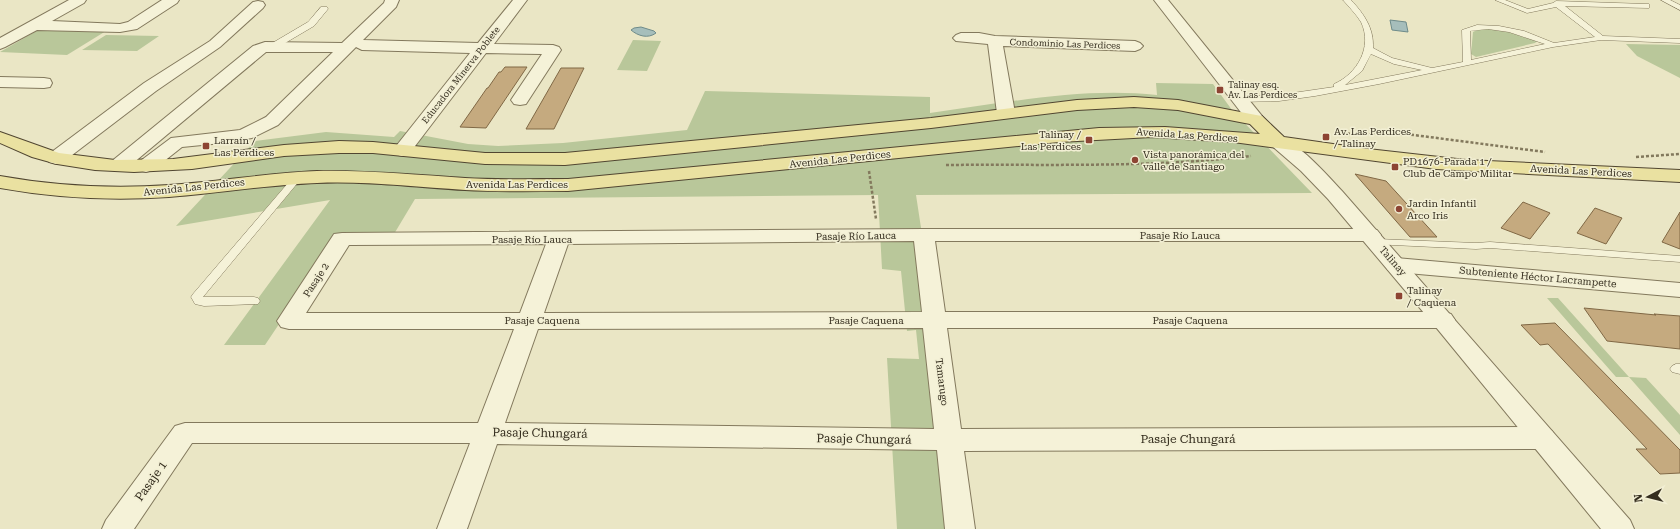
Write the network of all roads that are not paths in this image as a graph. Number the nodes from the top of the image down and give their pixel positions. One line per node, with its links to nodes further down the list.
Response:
1 (79, 0): 14 (street)
2 (172, 0): 14 (street)
3 (392, 0): 21 (street)
4 (520, 0): 24 (street, Educadora Minerva Poblete)
5 (1161, 0): 32 (street, Talinay)
6 (1347, 0): 25 (lane)
7 (1499, 0): 9 (lane)
8 (1665, 0): 12 (lane)
9 (1555, 2): 11 (lane); 16 (lane)
10 (258, 5): 38 (street)
11 (1646, 6)
12 (1680, 8)
13 (324, 9): 23 (lane)
14 (35, 25): 19 (street)
15 (961, 38): 17 (street, Condominio Las Perdices)
16 (1601, 38): 18 (lane); 20 (lane)
17 (995, 41): 22 (street, Condominio Las Perdices); 33 (street, Condominio Las Perdices)
18 (1680, 41)
19 (0, 44)
20 (1553, 45): 26 (lane); 26 (lane)
21 (355, 46): 23 (street); 24 (street); 40 (street)
22 (1135, 46)
23 (272, 47): 39 (street)
24 (483, 47): 31 (street); 37 (street, Educadora Minerva Poblete)
25 (1369, 49): 27 (lane); 30 (lane)
26 (1467, 63): 27 (lane)
27 (1434, 70): 30 (lane)
28 (0, 82): 29 (street)
29 (44, 83)
30 (1315, 93): 32 (lane)
31 (520, 100)
32 (1241, 100): 34 (street, Talinay)
33 (1006, 113): 34 (main road); 37 (main road)
34 (1256, 120): 36 (main road, Talinay)
35 (0, 137): 38 (main road)
36 (1278, 142): 41 (main road, Avenida Las Perdices); 43 (main road, Avenida Las Perdices); 48 (street, Talinay)
37 (402, 150): 40 (main road); 43 (main road)
38 (56, 158): 39 (main road)
39 (119, 165): 40 (main road)
40 (146, 166)
41 (1680, 176)
42 (297, 178): 43 (main road, Avenida Las Perdices); 44 (main road, Avenida Las Perdices); 52 (lane)
43 (373, 178)
44 (0, 182)
45 (924, 235): 47 (street, Pasaje Río Lauca); 48 (street, Pasaje Río Lauca); 54 (street, Tamarugo)
46 (342, 239): 47 (street, Pasaje Río Lauca); 56 (street, Pasaje 2)
47 (559, 239): 53 (street)
48 (1373, 239): 49 (lane); 50 (street, Talinay)
49 (1680, 260)
50 (1396, 265): 51 (street, Subteniente Héctor Lacrampette); 55 (street, Talinay)
51 (1680, 290)
52 (254, 301)
53 (529, 320): 54 (street, Pasaje Caquena); 56 (street, Pasaje Caquena); 57 (street)
54 (934, 320): 55 (street, Pasaje Caquena); 60 (street, Tamarugo)
55 (1444, 320): 59 (street, Talinay)
56 (289, 321)
57 (488, 432): 58 (street, Pasaje Chungará); 60 (street, Pasaje Chungará); 62 (street)
58 (185, 433): 61 (street, Pasaje 1)
59 (1542, 438): 60 (street, Pasaje Chungará); 64 (street, Talinay)
60 (949, 440): 63 (street, Tamarugo)
61 (117, 529)
62 (452, 529)
63 (960, 529)
64 (1619, 529)

